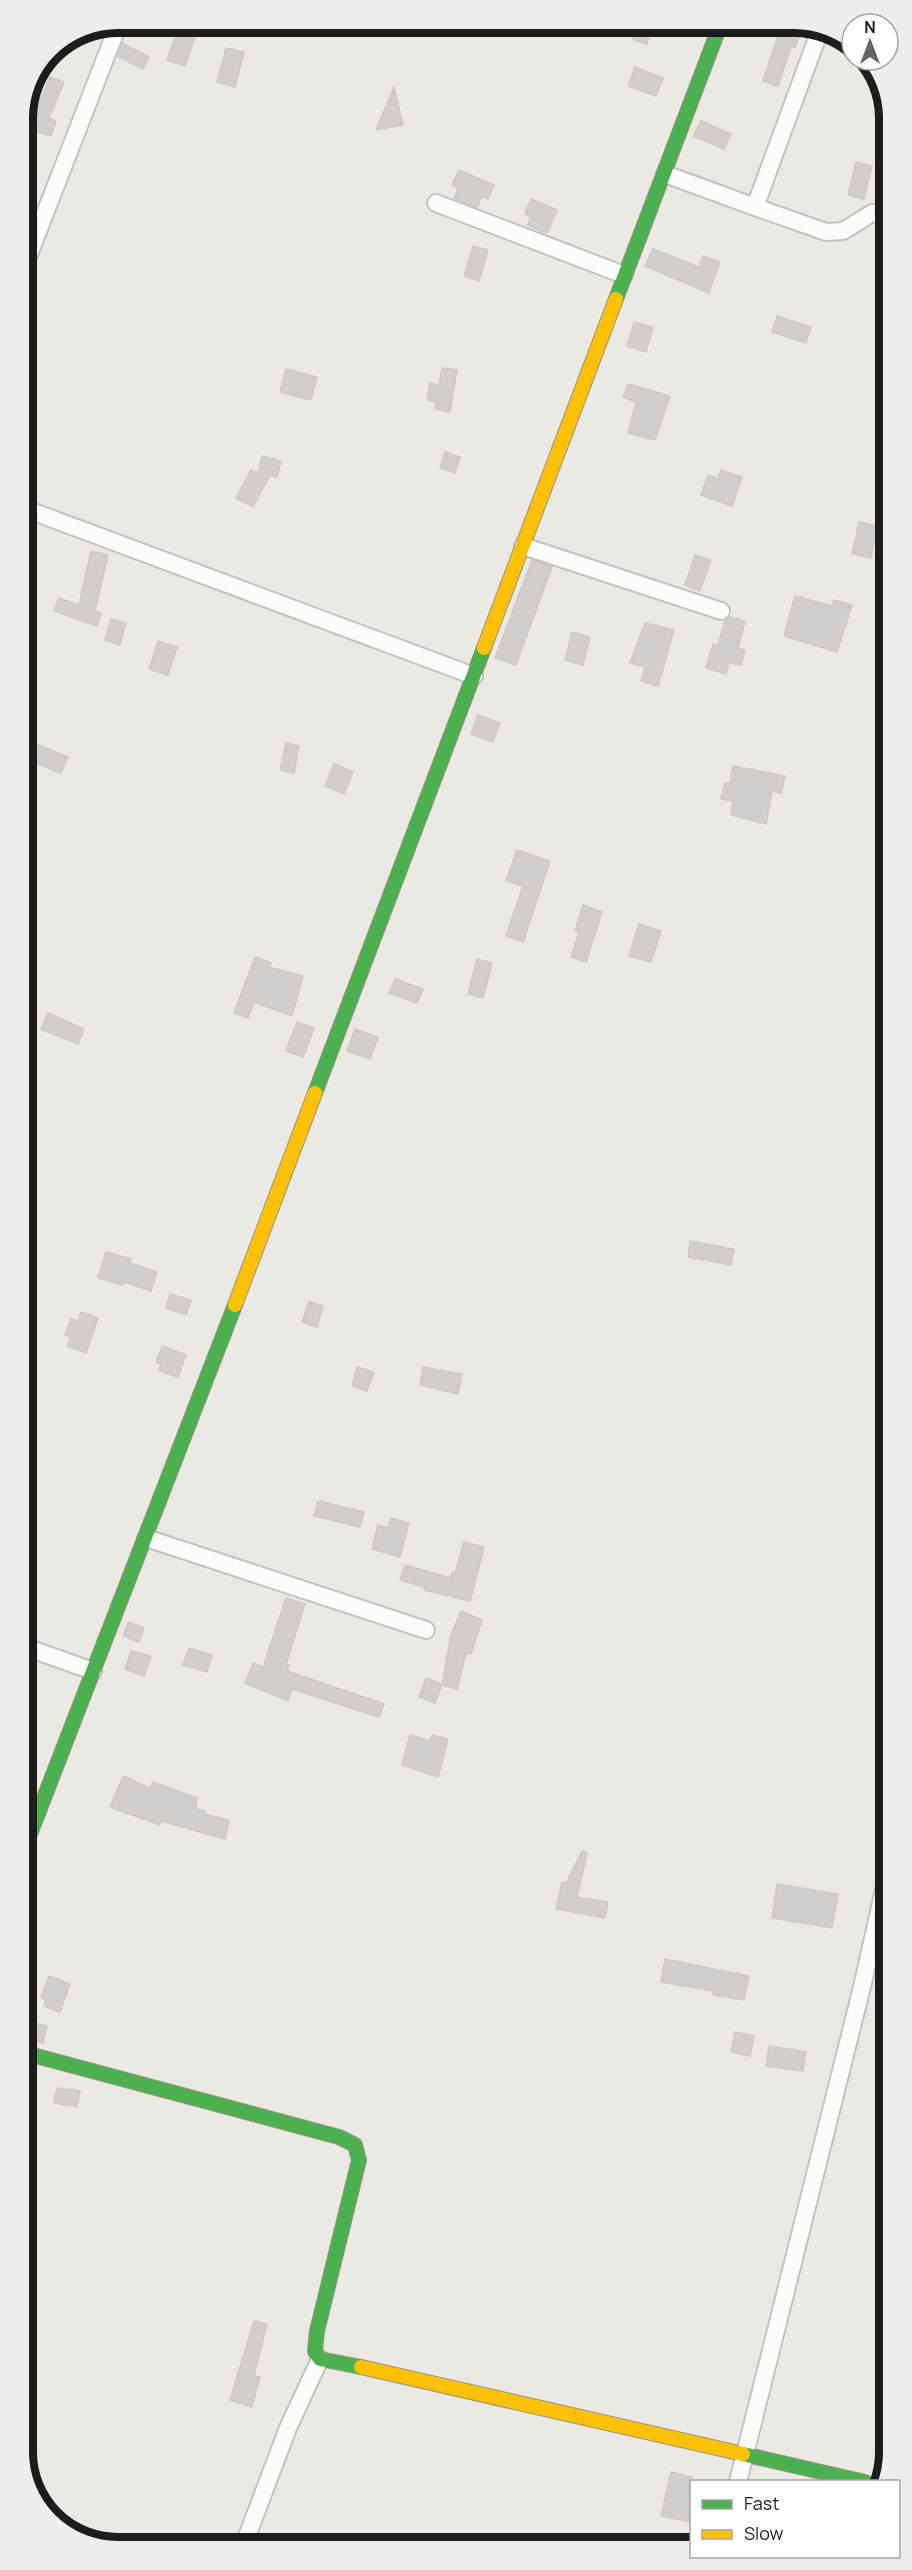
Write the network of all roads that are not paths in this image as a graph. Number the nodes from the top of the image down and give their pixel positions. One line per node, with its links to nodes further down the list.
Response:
1 (115, 33): 8 (street)
2 (717, 33): 4 (street)
3 (818, 36): 6 (street)
4 (665, 174): 6 (street); 9 (street)
5 (436, 203): 9 (street)
6 (754, 207): 7 (street)
7 (879, 213)
8 (33, 244)
9 (624, 275): 11 (street)
10 (33, 512): 13 (street)
11 (522, 546): 12 (street); 13 (street)
12 (721, 611)
13 (474, 676): 14 (street)
14 (146, 1538): 15 (street); 17 (street)
15 (426, 1630)
16 (33, 1650): 17 (street)
17 (93, 1671): 18 (street)
18 (33, 1826)
19 (879, 1911): 22 (street)
20 (33, 2055): 21 (street)
21 (320, 2359): 22 (street); 25 (street)
22 (744, 2456): 23 (street); 24 (street)
23 (738, 2480)
24 (860, 2480)
25 (247, 2537)

